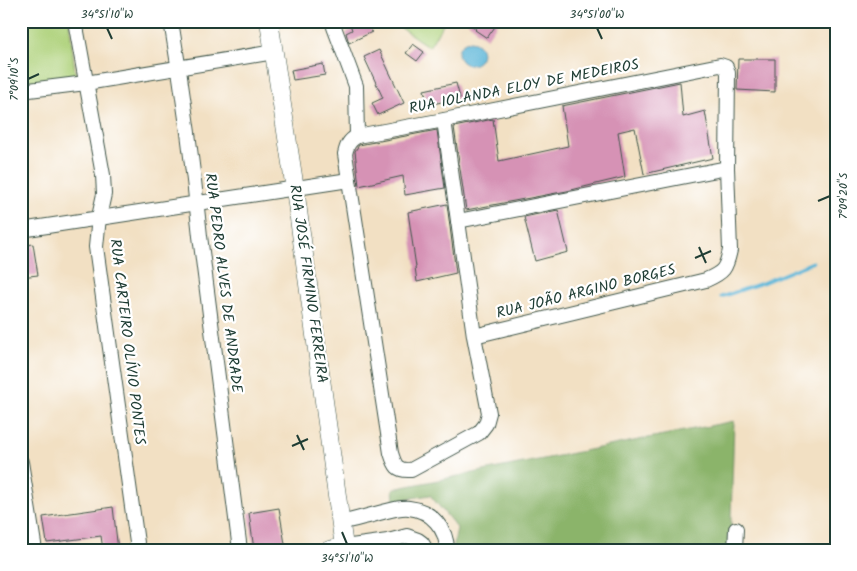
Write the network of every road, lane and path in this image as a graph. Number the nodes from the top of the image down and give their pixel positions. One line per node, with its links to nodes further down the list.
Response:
1 (75, 21): 7 (street, RUA CARTEIRO OLÍVIO PONTES)
2 (171, 21): 6 (street, RUA PEDRO ALVES DE ANDRADE)
3 (270, 21): 5 (main road, RUA JOSÉ FIRMINO FERREIRA)
4 (334, 21): 10 (street)
5 (274, 52): 6 (street); 13 (main road, RUA JOSÉ FIRMINO FERREIRA)
6 (179, 67): 7 (street); 14 (street, RUA PEDRO ALVES DE ANDRADE)
7 (86, 83): 8 (street); 15 (street, RUA CARTEIRO OLÍVIO PONTES)
8 (21, 90)
9 (444, 120): 10 (street, RUA IOLANDA ELOY DE MEDEIROS); 11 (street, RUA IOLANDA ELOY DE MEDEIROS); 16 (street)
10 (357, 136): 12 (street)
11 (727, 168): 16 (street); 18 (street, RUA JOÃO ARGINO BORGES)
12 (349, 180): 13 (street); 18 (street)
13 (295, 189): 14 (street); 20 (main road, RUA JOSÉ FIRMINO FERREIRA)
14 (197, 203): 15 (street); 25 (street, RUA PEDRO ALVES DE ANDRADE)
15 (99, 217): 17 (street); 24 (street, RUA CARTEIRO OLÍVIO PONTES)
16 (458, 221): 18 (street)
17 (21, 230)
18 (474, 336)
19 (21, 462): 23 (street)
20 (341, 523): 22 (main road, RUA JOSÉ FIRMINO FERREIRA); 27 (street)
21 (736, 529): 28 (street)
22 (336, 548): 26 (street)
23 (35, 550)
24 (138, 550)
25 (240, 550)
26 (426, 550)
27 (447, 550)
28 (735, 550)

